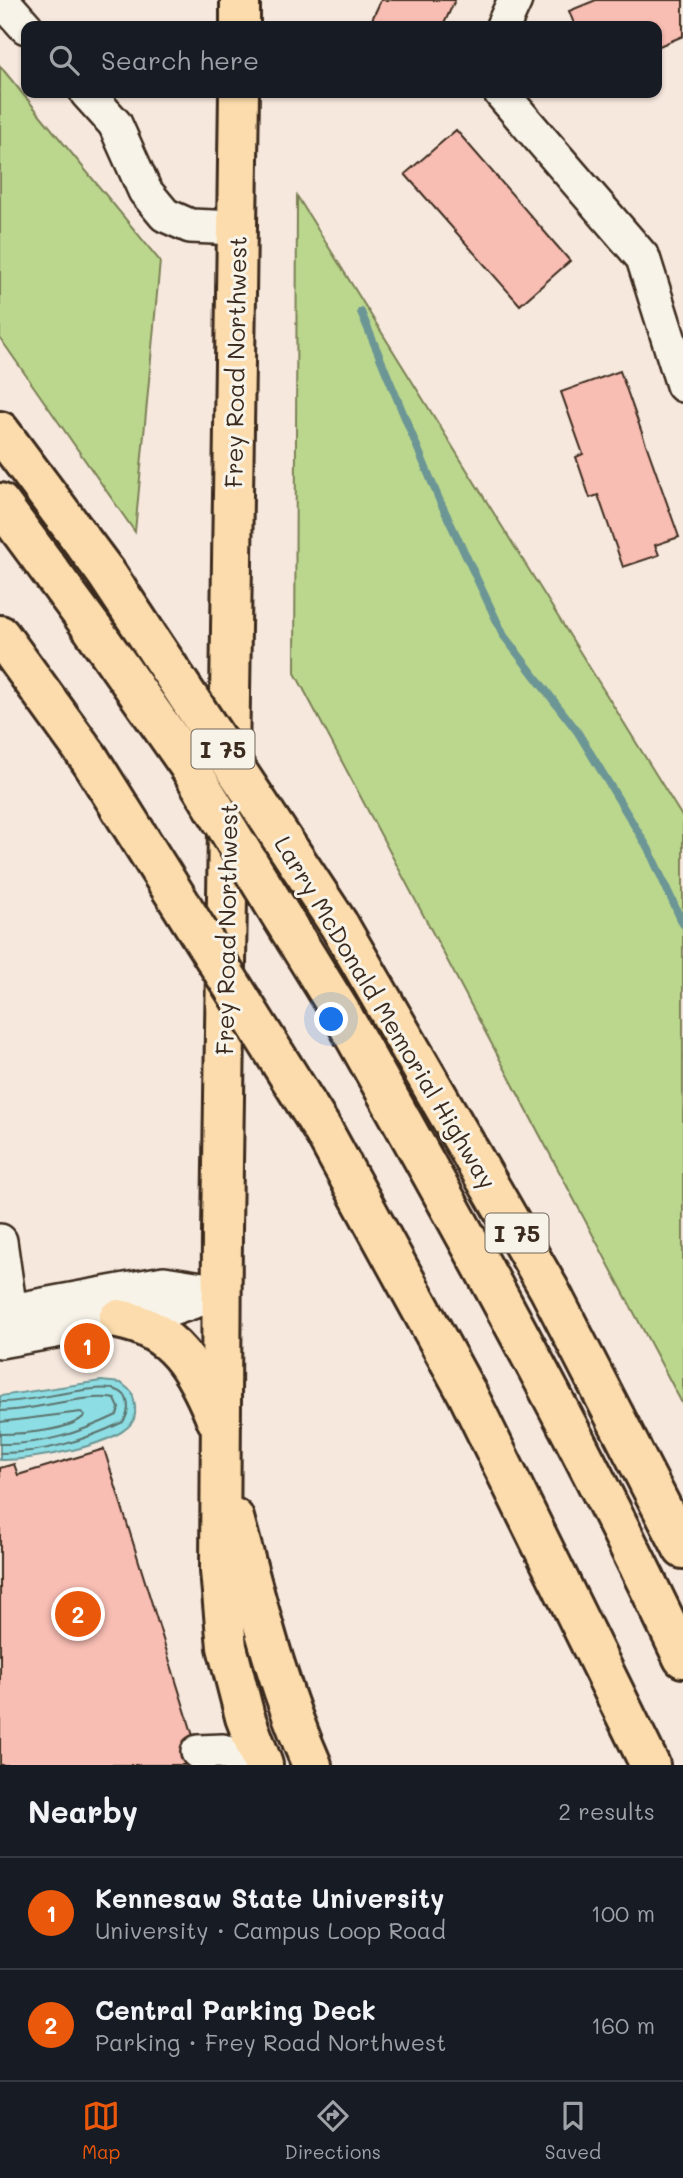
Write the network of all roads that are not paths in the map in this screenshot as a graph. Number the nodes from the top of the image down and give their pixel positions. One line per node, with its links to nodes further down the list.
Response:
1 (2, 0): 4 (street)
2 (240, 0): 5 (main road)
3 (515, 0): 6 (street)
4 (21, 21)
5 (240, 21)
6 (505, 21)
7 (91, 98): 10 (street)
8 (239, 98): 10 (main road, Frey Road Northwest)
9 (505, 98): 11 (street)
10 (237, 228): 16 (main road, Frey Road Northwest)
11 (683, 385)
12 (0, 431): 21 (main road, Larry McDonald Memorial Highway / I 75, bridge)
13 (0, 503): 22 (main road, bridge)
14 (0, 635): 27 (main road, bridge)
15 (0, 1241): 18 (street)
16 (221, 1292): 17 (street); 18 (street); 19 (main road, Frey Road Northwest)
17 (118, 1319): 18 (street); 19 (main road)
18 (6, 1326)
19 (222, 1434): 20 (main road, Frey Road Northwest)
20 (222, 1472): 25 (main road, Frey Road Northwest); 26 (main road, Frey Road Northwest)
21 (683, 1549)
22 (683, 1658)
23 (198, 1752): 24 (street)
24 (252, 1765)
25 (263, 1765)
26 (312, 1765)
27 (650, 1765)

